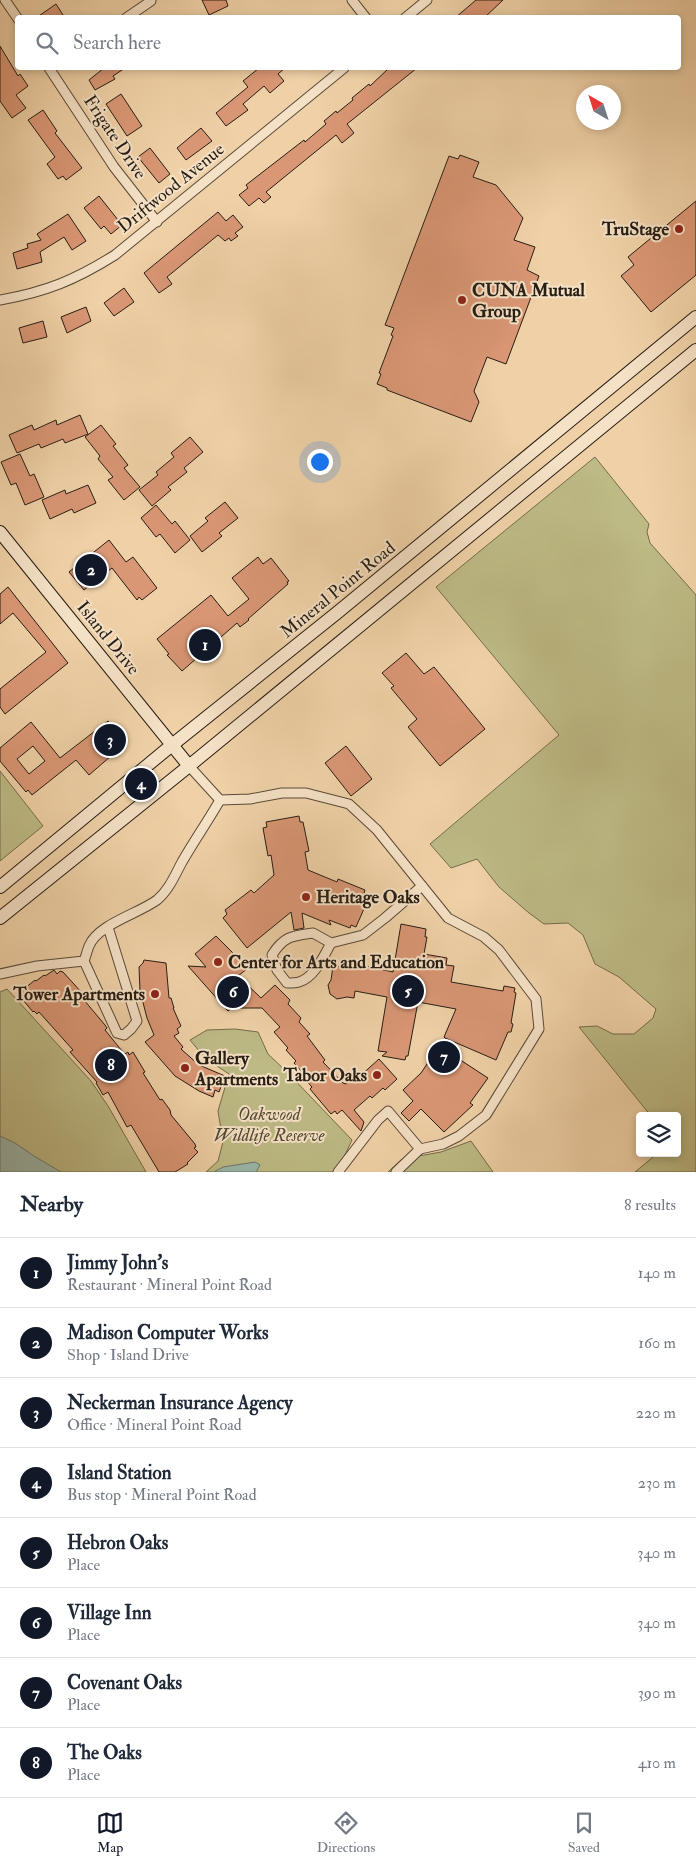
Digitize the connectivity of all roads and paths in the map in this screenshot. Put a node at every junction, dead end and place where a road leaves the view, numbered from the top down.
1 (5, 0) edge
2 (352, 0) edge
3 (427, 0) edge
4 (151, 1) edge
5 (15, 15) edge
6 (130, 15) edge
7 (364, 15) edge
8 (409, 15) edge
9 (50, 70) edge
10 (342, 70) edge
11 (157, 222) junction
12 (0, 300) edge
13 (696, 317) edge
14 (696, 350) edge
15 (0, 532) edge
16 (172, 745) junction
17 (189, 766) junction
18 (220, 800) junction
19 (422, 886) junction
20 (0, 887) edge
21 (0, 918) edge
22 (108, 927) junction
23 (331, 943) junction
24 (84, 961) junction
25 (0, 974) edge
26 (420, 1149) junction
27 (338, 1172) edge
28 (396, 1172) edge

1 - 5 street
2 - 7 street
3 - 8 street
4 - 6 street
9 - 11 street, Frigate Drive
10 - 11 street, Driftwood Avenue
11 - 12 street, Driftwood Avenue
13 - 16 main road, Mineral Point Road
14 - 17 main road
15 - 16 main road, Island Drive
16 - 17 main road, Island Drive
16 - 20 main road, Mineral Point Road
17 - 18 street
17 - 21 main road
18 - 19 street
18 - 22 street
19 - 23 street
19 - 26 street
22 - 24 street
22 - 24 street
23 - 23 street
24 - 25 street
26 - 27 street
26 - 28 street

